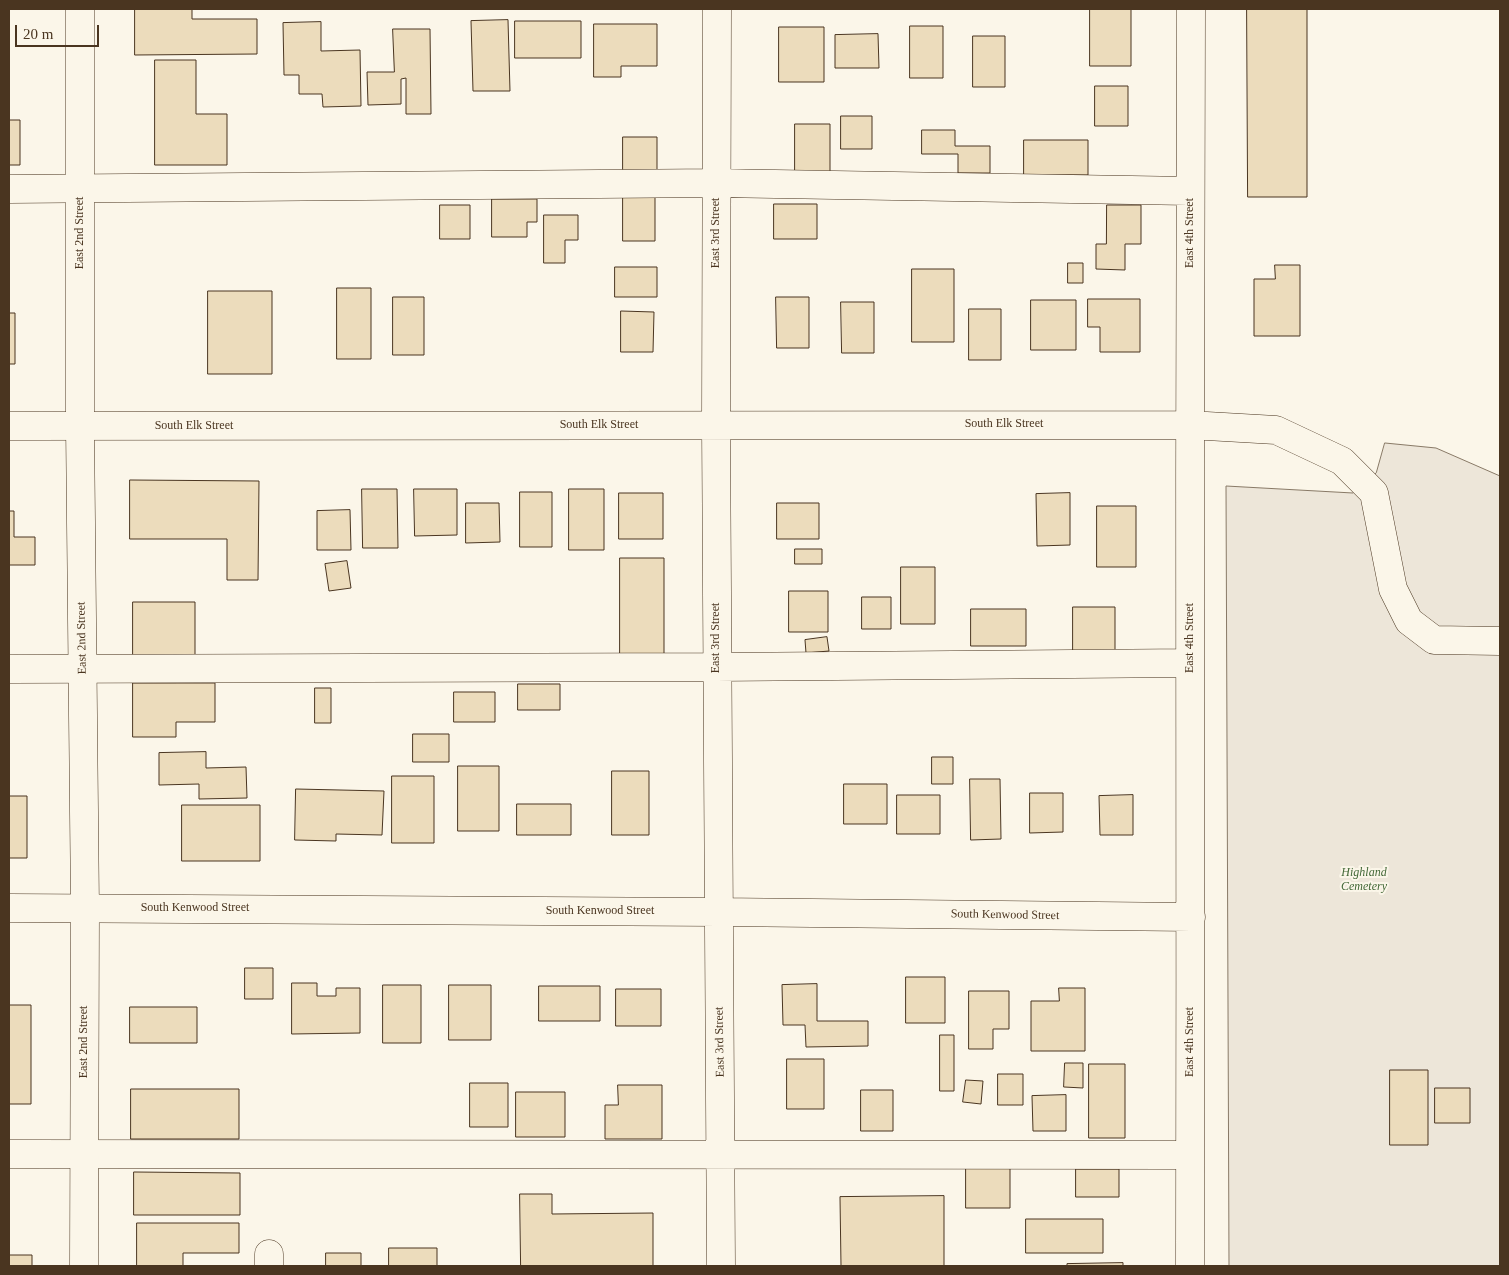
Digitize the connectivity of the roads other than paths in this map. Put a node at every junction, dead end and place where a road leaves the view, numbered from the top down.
1 (80, 9) edge
2 (717, 9) edge
3 (1191, 9) edge
4 (716, 183) junction
5 (9, 189) edge
6 (80, 189) junction
7 (1190, 191) junction
8 (716, 424) junction
9 (1189, 425) junction
10 (9, 426) edge
11 (80, 426) junction
12 (1500, 641) edge
13 (1190, 663) junction
14 (716, 667) junction
15 (9, 669) edge
16 (82, 669) junction
17 (85, 907) junction
18 (9, 908) edge
19 (718, 912) junction
20 (1191, 917) junction
21 (9, 1154) edge
22 (84, 1154) junction
23 (721, 1155) junction
24 (1190, 1155) junction
25 (84, 1266) edge
26 (721, 1266) edge
27 (1190, 1266) edge

1 - 6 street, East 2nd Street
2 - 4 street, East 3rd Street
3 - 7 street, East 4th Street
4 - 6 street
4 - 7 street
4 - 8 street, East 3rd Street
5 - 6 street
6 - 11 street, East 2nd Street
7 - 9 street, East 4th Street
8 - 9 street, South Elk Street
8 - 11 street, South Elk Street
8 - 14 street, East 3rd Street
9 - 12 street, South Elk Street
9 - 13 street, East 4th Street
10 - 11 street, South Elk Street
11 - 16 street, East 2nd Street
13 - 14 street
13 - 20 street, East 4th Street
14 - 16 street
14 - 19 street, East 3rd Street
15 - 16 street
16 - 17 street, East 2nd Street
17 - 18 street, South Kenwood Street
17 - 19 street, South Kenwood Street
17 - 22 street, East 2nd Street
19 - 20 street, South Kenwood Street
19 - 23 street, East 3rd Street
20 - 24 street, East 4th Street
21 - 22 street
22 - 23 street
22 - 25 street, East 2nd Street
23 - 24 street
23 - 26 street, East 3rd Street
24 - 27 street, East 4th Street

